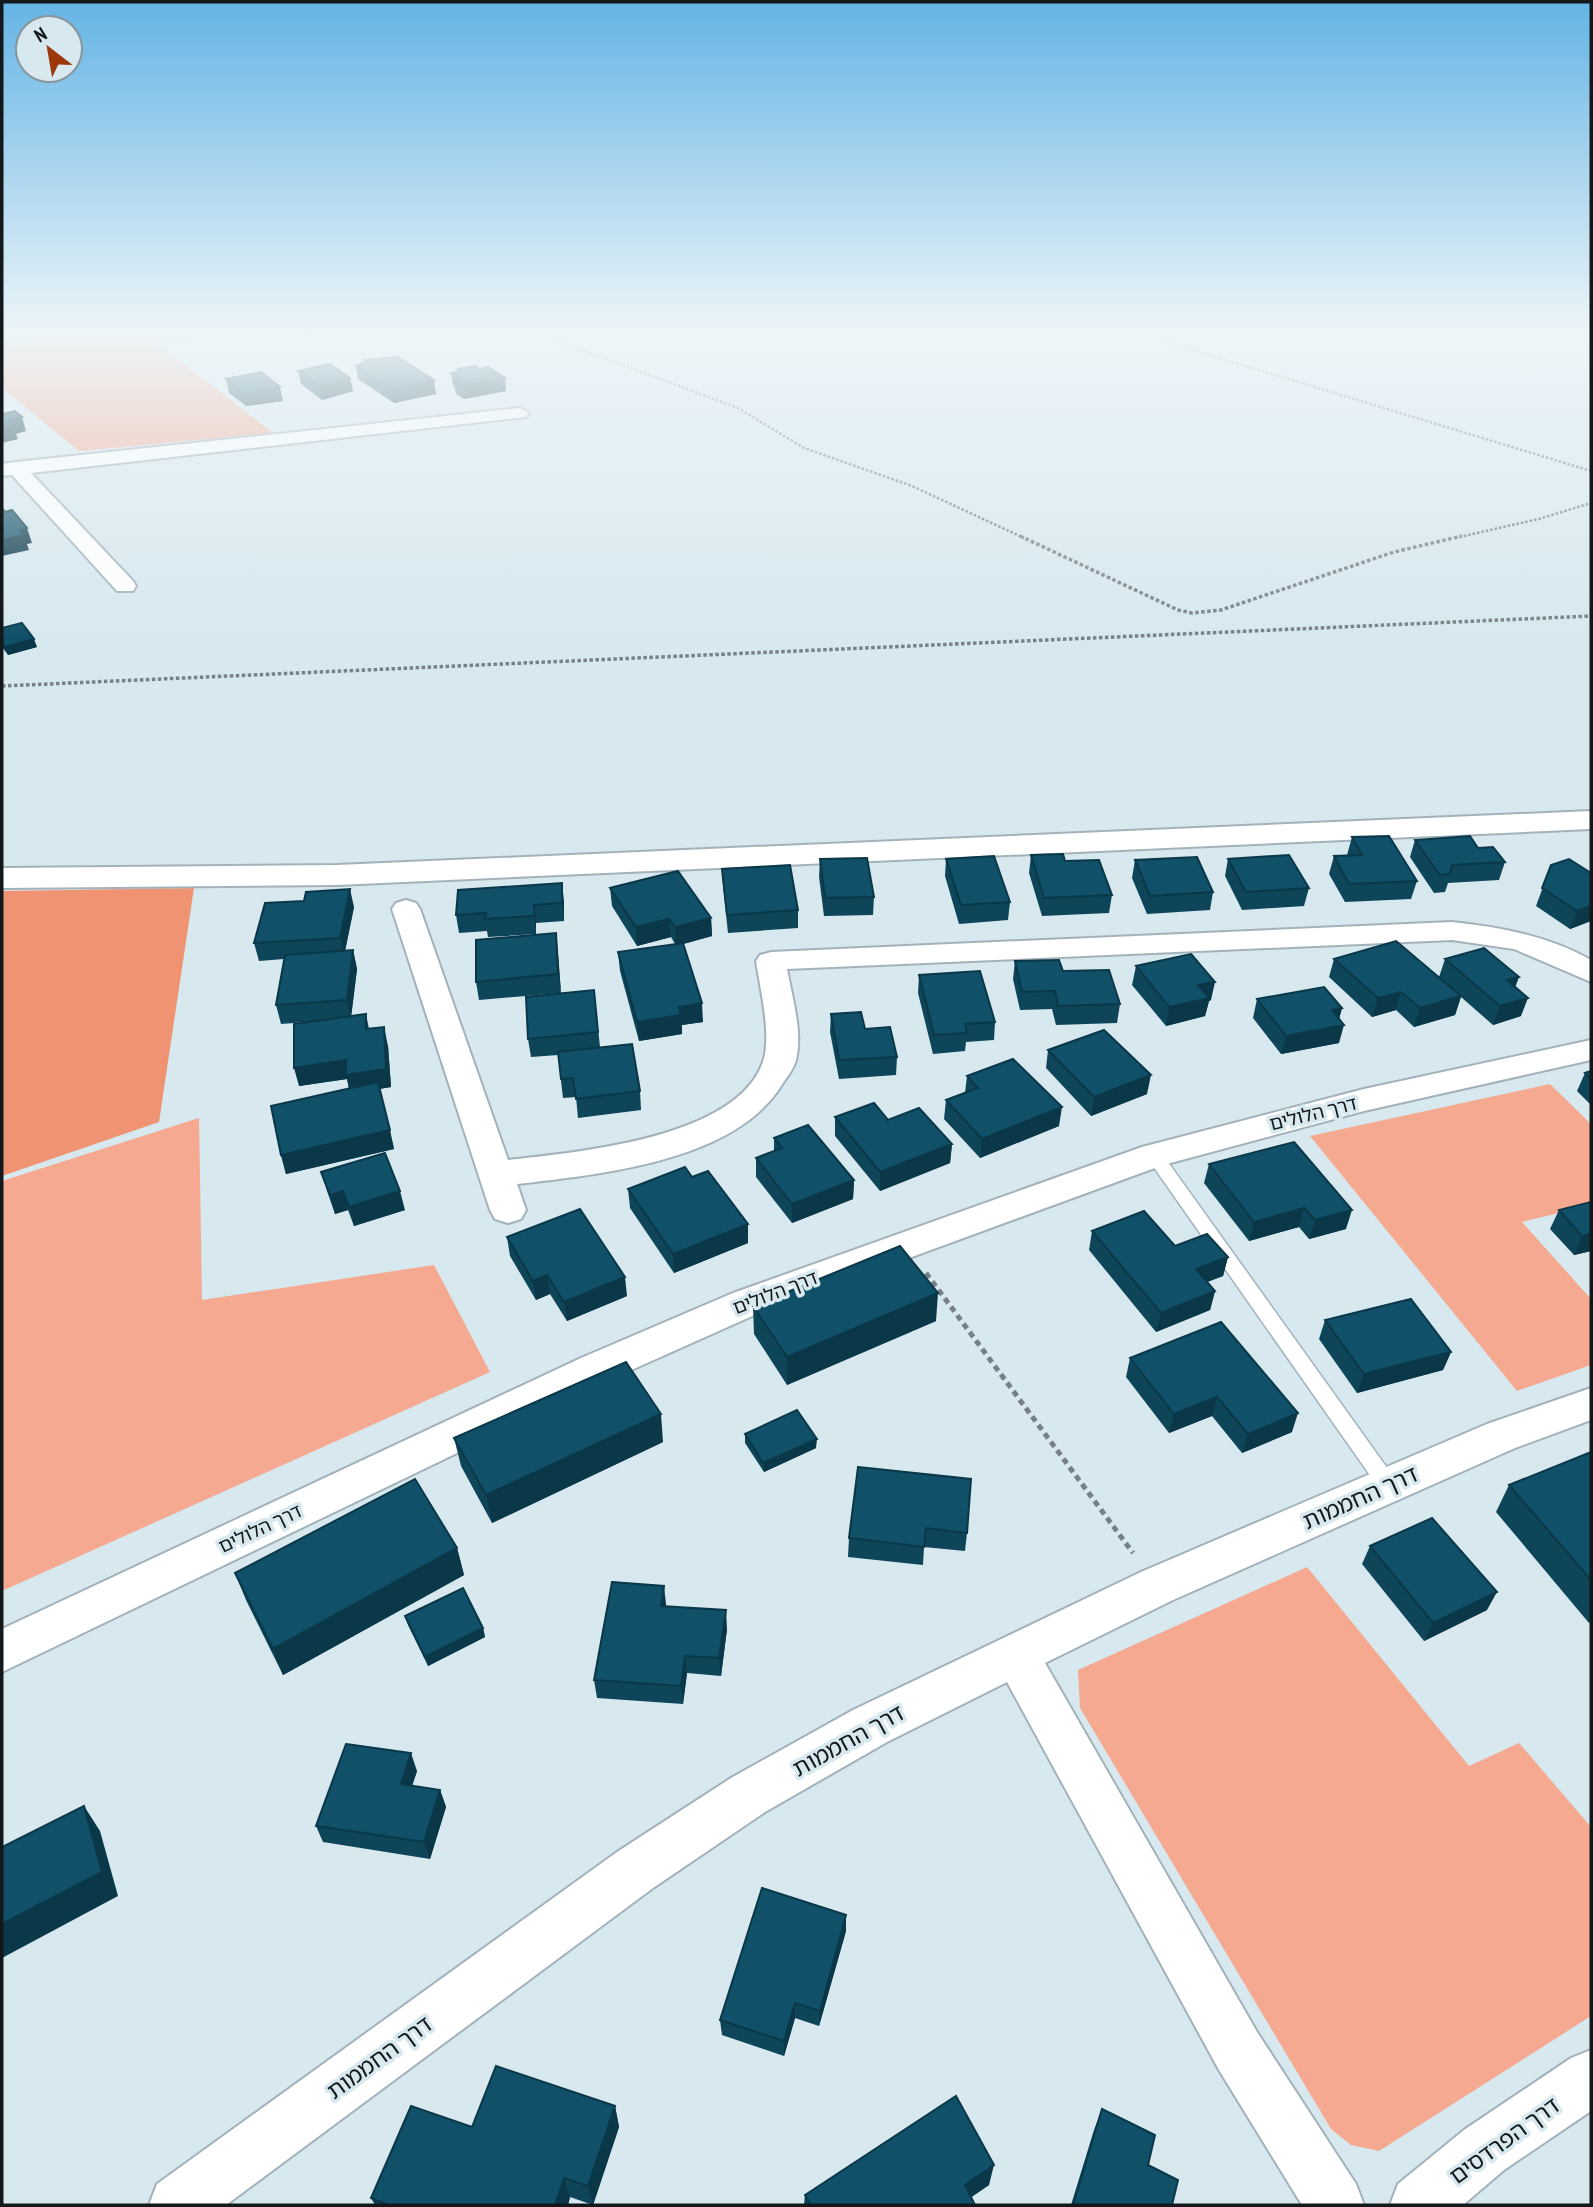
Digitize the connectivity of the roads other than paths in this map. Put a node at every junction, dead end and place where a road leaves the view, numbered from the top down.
1 (347, 432) edge
2 (9, 469) edge
3 (125, 586) dead end
4 (1591, 820) edge
5 (2, 878) edge
6 (406, 909) dead end
7 (1591, 973) edge
8 (1591, 1050) edge
9 (1154, 1155) junction
10 (496, 1174) junction
11 (508, 1210) dead end
12 (1591, 1404) edge
13 (1388, 1485) junction
14 (2, 1651) edge
15 (1015, 1653) junction
16 (1591, 2078) edge
17 (178, 2205) edge
18 (1335, 2205) edge
19 (1419, 2205) edge

1 - 2 street
2 - 3 street
4 - 5 main road
6 - 10 street
7 - 10 street
8 - 9 street, דרך הלולים
9 - 13 lane
9 - 14 street, דרך הלולים
10 - 11 street
12 - 13 street, דרך החממות
13 - 15 street, דרך החממות
15 - 17 street, דרך החממות
15 - 18 street
16 - 19 street, דרך הפרדסים

